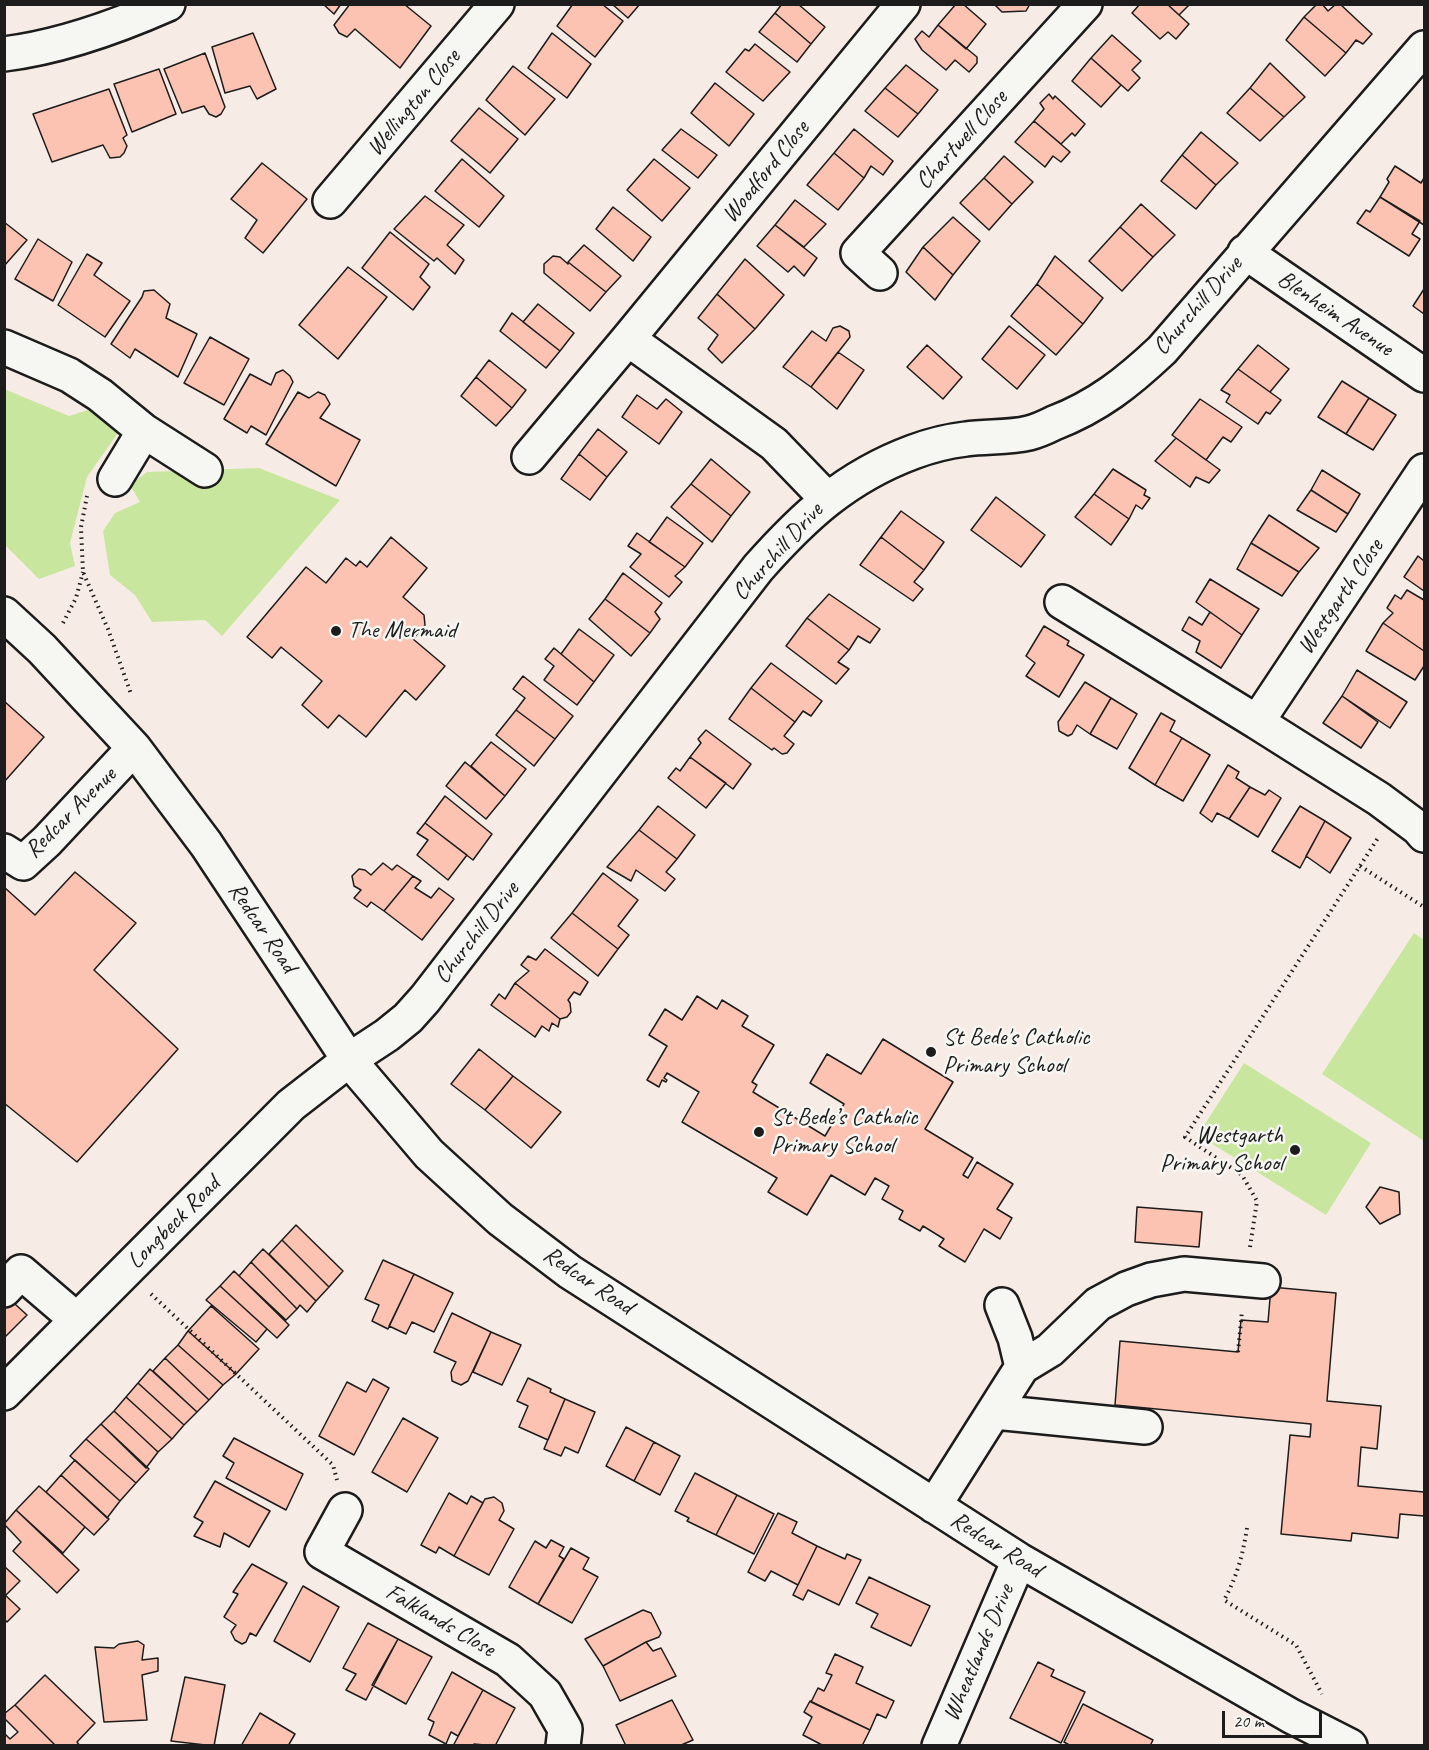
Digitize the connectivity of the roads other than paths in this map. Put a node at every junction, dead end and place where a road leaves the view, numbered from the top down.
1 (168, 4) edge
2 (497, 4) edge
3 (903, 4) edge
4 (1084, 4) edge
5 (126, 13) edge
6 (1425, 48) edge
7 (4, 54) edge
8 (330, 201) dead end
9 (1245, 252) junction
10 (880, 273) dead end
11 (628, 339) junction
12 (4, 347) edge
13 (1425, 375) edge
14 (144, 431) junction
15 (529, 457) dead end
16 (205, 470) dead end
17 (1425, 471) edge
18 (115, 479) road end
19 (827, 499) junction
20 (1062, 602) dead end
21 (4, 614) edge
22 (1257, 723) junction
23 (134, 748) junction
24 (1425, 835) edge
25 (4, 851) edge
26 (349, 1060) junction
27 (1254, 1280) road end
28 (4, 1290) edge
29 (1002, 1305) dead end
30 (77, 1320) junction
31 (1022, 1366) junction
32 (4, 1393) edge
33 (995, 1412) junction
34 (1145, 1427) dead end
35 (934, 1506) junction
36 (345, 1510) road end
37 (1019, 1560) junction
38 (563, 1746) edge
39 (939, 1746) edge
40 (1350, 1746) edge

1 - 5 street
2 - 8 street, Wellington Close
3 - 11 street, Woodford Close
4 - 10 street, Chartwell Close
5 - 7 street
6 - 9 street, Churchill Drive
9 - 13 street, Blenheim Avenue
9 - 19 street, Churchill Drive
11 - 15 street, Woodford Close
11 - 19 street
12 - 14 street
14 - 16 street
14 - 18 street
17 - 22 street, Westgarth Close
19 - 26 street, Churchill Drive
20 - 22 street
21 - 23 street, Redcar Road
22 - 24 street
23 - 25 street, Redcar Avenue
23 - 26 street, Redcar Road
26 - 30 street, Longbeck Road
26 - 35 street, Redcar Road
27 - 31 street
28 - 30 street
29 - 31 street
30 - 32 street, Longbeck Road
31 - 33 street
33 - 34 street
33 - 35 street
35 - 37 street, Redcar Road
36 - 38 street, Falklands Close
37 - 39 street, Wheatlands Drive
37 - 40 street, Redcar Road

